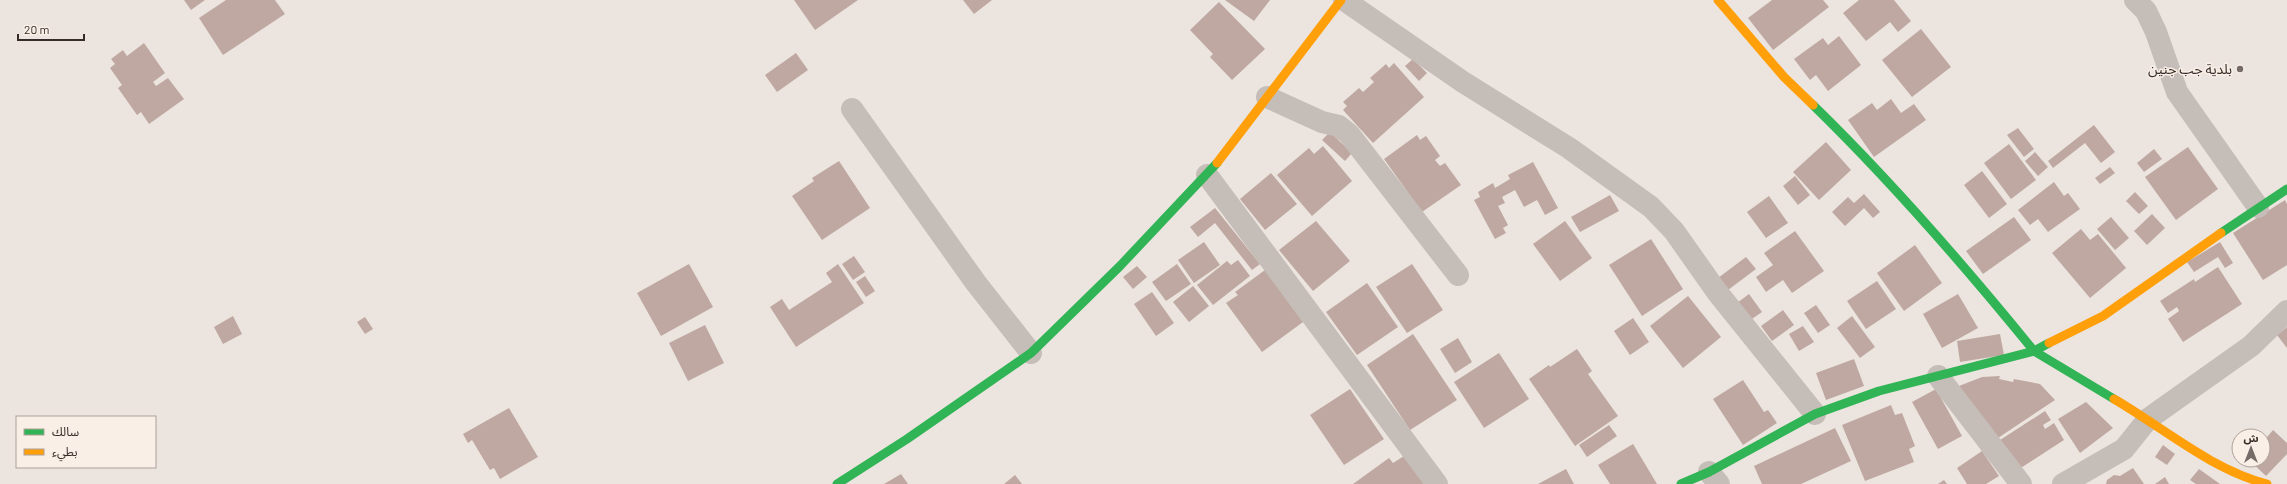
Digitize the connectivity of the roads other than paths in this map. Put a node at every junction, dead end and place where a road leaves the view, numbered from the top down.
1 (1341, 0) edge
2 (1344, 0) edge
3 (1718, 0) edge
4 (2135, 0) edge
5 (1267, 97) junction
6 (852, 108) dead end
7 (1207, 175) junction
8 (2287, 189) edge
9 (2258, 207) junction
10 (1458, 275) dead end
11 (2287, 312) edge
12 (2034, 351) junction
13 (1031, 353) junction
14 (1938, 376) junction
15 (1815, 414) junction
16 (2148, 419) junction
17 (1714, 478) edge
18 (837, 484) edge
19 (1437, 484) edge
20 (1681, 484) edge
21 (2021, 484) edge
22 (2063, 484) edge
23 (2267, 484) edge

1 - 5 street
2 - 15 street
3 - 12 street
4 - 9 street
5 - 7 street
5 - 10 street
6 - 13 street
7 - 13 street
7 - 19 street
8 - 9 street
9 - 12 street
11 - 16 street
12 - 14 street
12 - 16 street
13 - 18 street
14 - 15 street
14 - 21 street
15 - 17 street
16 - 22 street
16 - 23 street
17 - 20 street

